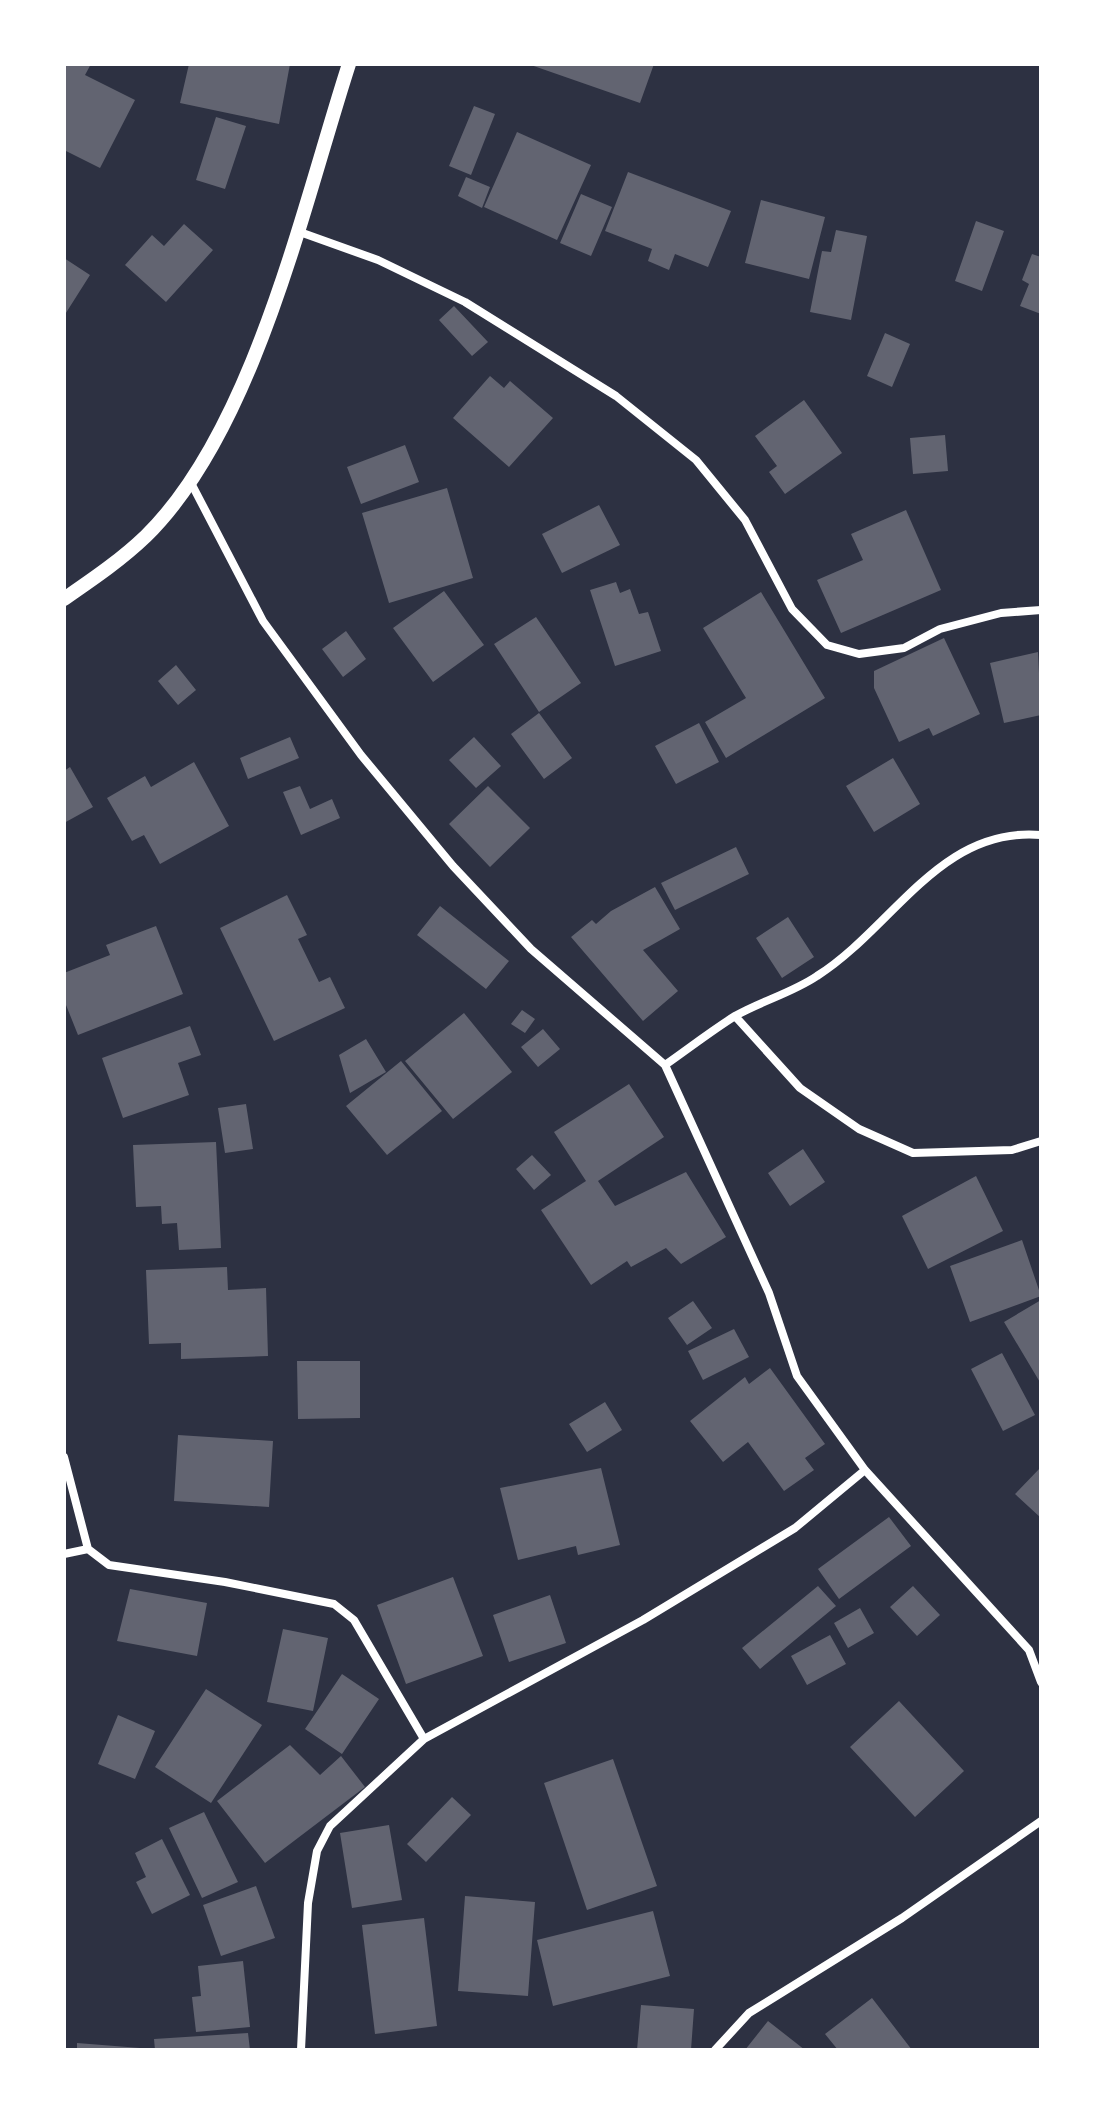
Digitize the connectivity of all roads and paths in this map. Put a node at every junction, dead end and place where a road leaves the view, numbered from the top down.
1 (349, 64) edge
2 (296, 231) junction
3 (190, 481) junction
4 (64, 599) edge
5 (1041, 610) edge
6 (1041, 835) edge
7 (735, 1016) junction
8 (665, 1065) junction
9 (1041, 1141) edge
10 (64, 1457) edge
11 (865, 1470) junction
12 (88, 1549) junction
13 (64, 1554) edge
14 (1041, 1682) edge
15 (424, 1739) junction
16 (1041, 1821) edge
17 (301, 2050) edge
18 (715, 2050) edge

1 - 2 street
2 - 3 street
2 - 5 street
3 - 4 street
3 - 8 street
6 - 7 street
7 - 8 street
7 - 9 street
8 - 11 street
10 - 12 street
11 - 14 street
11 - 15 street
12 - 13 street
12 - 15 street
15 - 17 street
16 - 18 street

